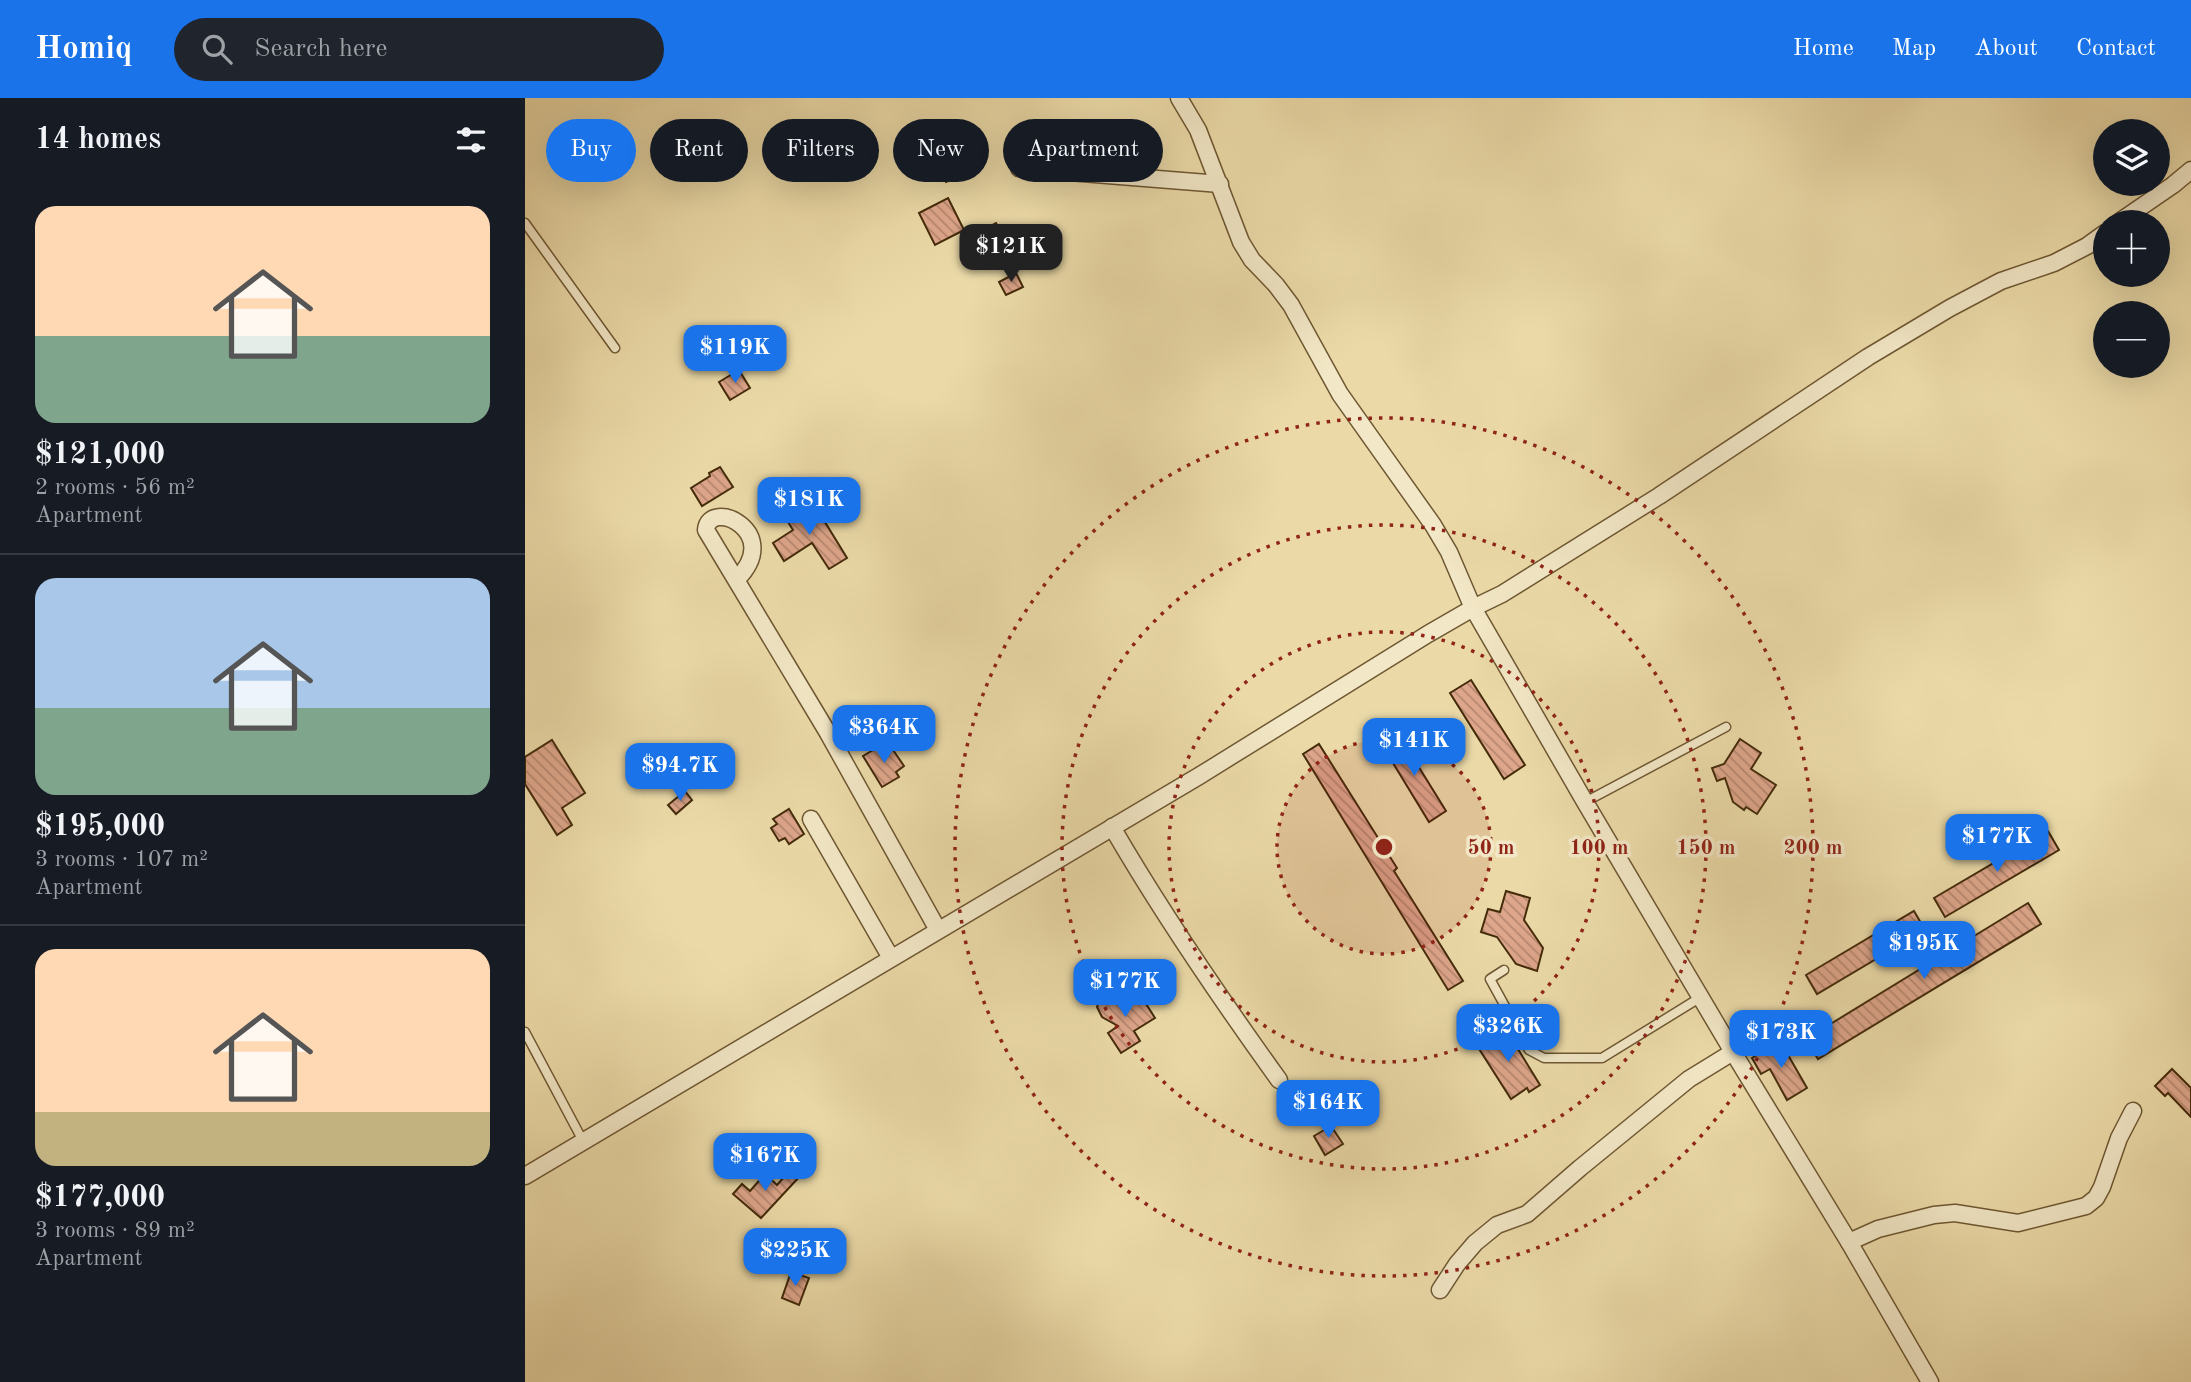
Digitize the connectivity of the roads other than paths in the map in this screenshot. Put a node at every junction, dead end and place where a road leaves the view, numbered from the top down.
1 (1179, 98) edge
2 (2191, 155) edge
3 (2191, 170) edge
4 (1163, 179) edge
5 (1220, 184) junction
6 (2173, 185) junction
7 (2137, 210) edge
8 (525, 223) edge
9 (2093, 242) edge
10 (615, 348) dead end
11 (737, 579) dead end
12 (1473, 608) junction
13 (1726, 727) dead end
14 (1585, 802) junction
15 (811, 819) dead end
16 (1112, 827) junction
17 (938, 930) junction
18 (891, 958) junction
19 (1504, 970) dead end
20 (1700, 997) junction
21 (525, 1032) edge
22 (1733, 1052) junction
23 (1279, 1080) dead end
24 (2133, 1111) dead end
25 (583, 1141) junction
26 (525, 1176) edge
27 (1849, 1242) junction
28 (1440, 1290) dead end
29 (1930, 1382) edge

1 - 5 street
2 - 6 street
3 - 6 street
4 - 5 street
5 - 12 street
6 - 7 street
8 - 10 lane
9 - 12 street
11 - 17 street
12 - 14 street
12 - 16 street
13 - 14 lane
14 - 20 street
15 - 18 street
16 - 17 street
16 - 23 street
17 - 18 street
18 - 25 street
19 - 20 lane
20 - 22 street
21 - 25 lane
22 - 27 street
22 - 28 street
24 - 27 street
25 - 26 street
27 - 29 street

